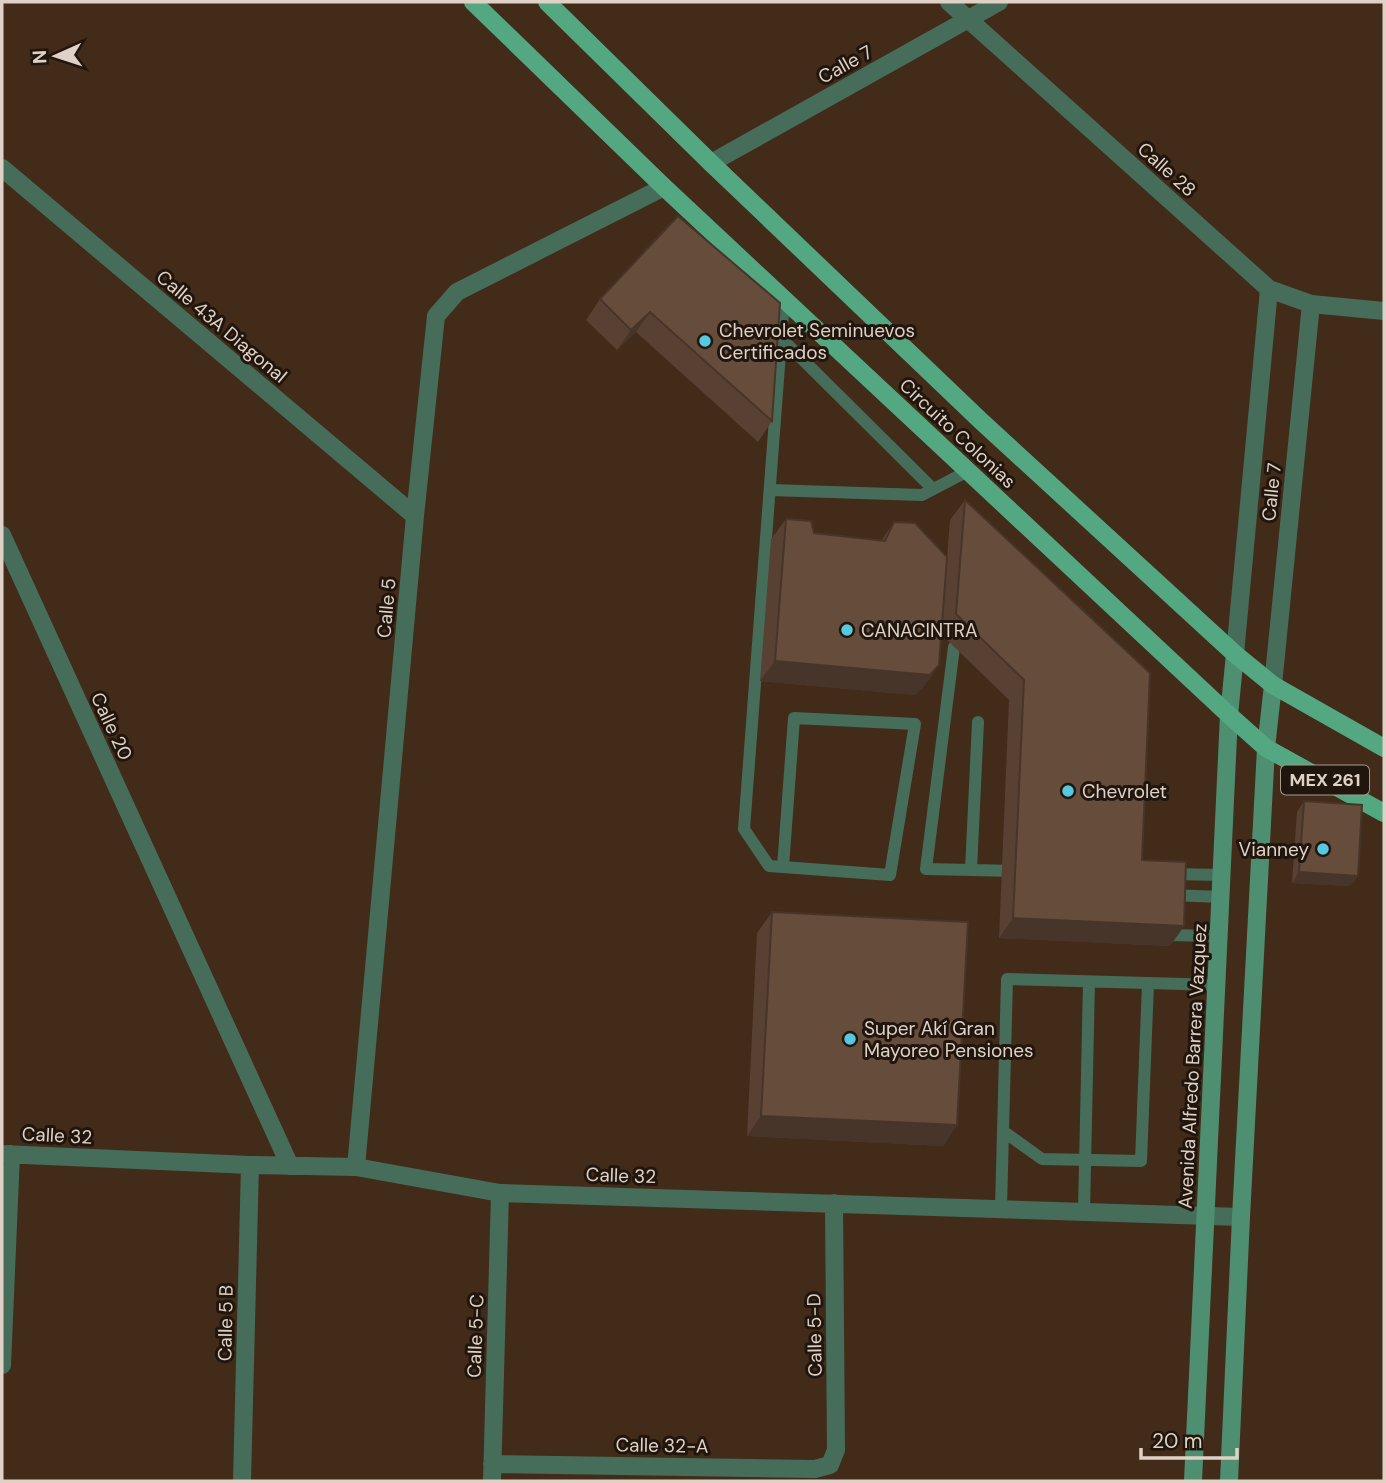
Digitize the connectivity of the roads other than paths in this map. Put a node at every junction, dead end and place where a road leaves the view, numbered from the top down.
1 (473, 2) edge
2 (547, 2) edge
3 (949, 2) edge
4 (999, 2) edge
5 (969, 19) junction
6 (711, 163) junction
7 (2, 167) edge
8 (664, 187) junction
9 (1269, 289) junction
10 (784, 300) junction
11 (1311, 303) junction
12 (1384, 311) edge
13 (782, 339) junction
14 (968, 471) junction
15 (933, 489) junction
16 (770, 490) junction
17 (415, 516) junction
18 (2, 535) edge
19 (954, 647) dead end
20 (1235, 653) junction
21 (1273, 685) junction
22 (1229, 715) junction
23 (978, 722) dead end
24 (1266, 748) junction
25 (1384, 748) edge
26 (1384, 813) edge
27 (783, 867) junction
28 (971, 870) junction
29 (1025, 871) edge
30 (1160, 874) edge
31 (1222, 875) junction
32 (1221, 897) junction
33 (1219, 936) junction
34 (1089, 982) junction
35 (1148, 984) junction
36 (1217, 985) junction
37 (1003, 1131) junction
38 (6, 1154) edge
39 (1086, 1159) junction
40 (250, 1165) junction
41 (290, 1166) junction
42 (356, 1167) junction
43 (500, 1192) junction
44 (834, 1203) junction
45 (1001, 1208) junction
46 (1084, 1211) junction
47 (1207, 1214) junction
48 (1241, 1217) junction
49 (2, 1365) edge
50 (831, 1465) joint
51 (492, 1473) edge
52 (242, 1481) edge
53 (1193, 1481) edge
54 (1229, 1481) edge

1 - 8 main road, Circuito Colonias / MEX 261
2 - 6 main road, Circuito Colonias / MEX 261
3 - 5 street, Calle 28
4 - 5 street, Calle 7
5 - 6 street, Calle 7
5 - 9 street, Calle 28
6 - 20 main road, Circuito Colonias / MEX 261
7 - 17 street, Calle 43A Diagonal
8 - 10 main road, Circuito Colonias / MEX 261
8 - 17 street, Calle 5
9 - 11 street, Calle 28
9 - 20 street, Calle 7
10 - 13 lane
10 - 14 main road, Circuito Colonias / MEX 261
11 - 12 street, Calle 28
11 - 21 street, Calle 7
13 - 15 lane
13 - 16 lane
14 - 15 lane
14 - 22 main road, Circuito Colonias / MEX 261
15 - 16 lane
16 - 27 lane
17 - 42 street, Calle 5
18 - 41 street, Calle 20
19 - 28 lane
20 - 21 main road, Circuito Colonias / MEX 261
20 - 22 street, Avenida Alfredo Barrera Vazquez
21 - 24 street
21 - 25 main road, MEX 261
22 - 24 main road, Circuito Colonias / MEX 261
22 - 31 street, Avenida Alfredo Barrera Vazquez
23 - 28 lane
24 - 26 main road, MEX 261
24 - 48 street
27 - 27 lane
28 - 29 lane
30 - 31 lane
31 - 32 street, Avenida Alfredo Barrera Vazquez
32 - 33 street, Avenida Alfredo Barrera Vazquez
32 - 33 lane
33 - 36 street, Avenida Alfredo Barrera Vazquez
34 - 35 lane
34 - 37 lane
34 - 39 lane
35 - 36 lane
35 - 39 lane
36 - 47 street, Avenida Alfredo Barrera Vazquez
37 - 39 lane
37 - 45 lane
38 - 40 street, Calle 32
38 - 49 street
39 - 46 lane
40 - 41 street, Calle 32
40 - 52 street, Calle 5 B
41 - 42 street, Calle 32
42 - 43 street, Calle 32
43 - 44 street, Calle 32
43 - 51 street, Calle 5-C
44 - 45 street, Calle 32
44 - 50 street, Calle 5-D
45 - 46 street, Calle 32
46 - 47 street, Calle 32
47 - 48 street, Calle 32
47 - 53 street, Avenida Alfredo Barrera Vazquez
48 - 54 street
50 - 51 street, Calle 32-A

